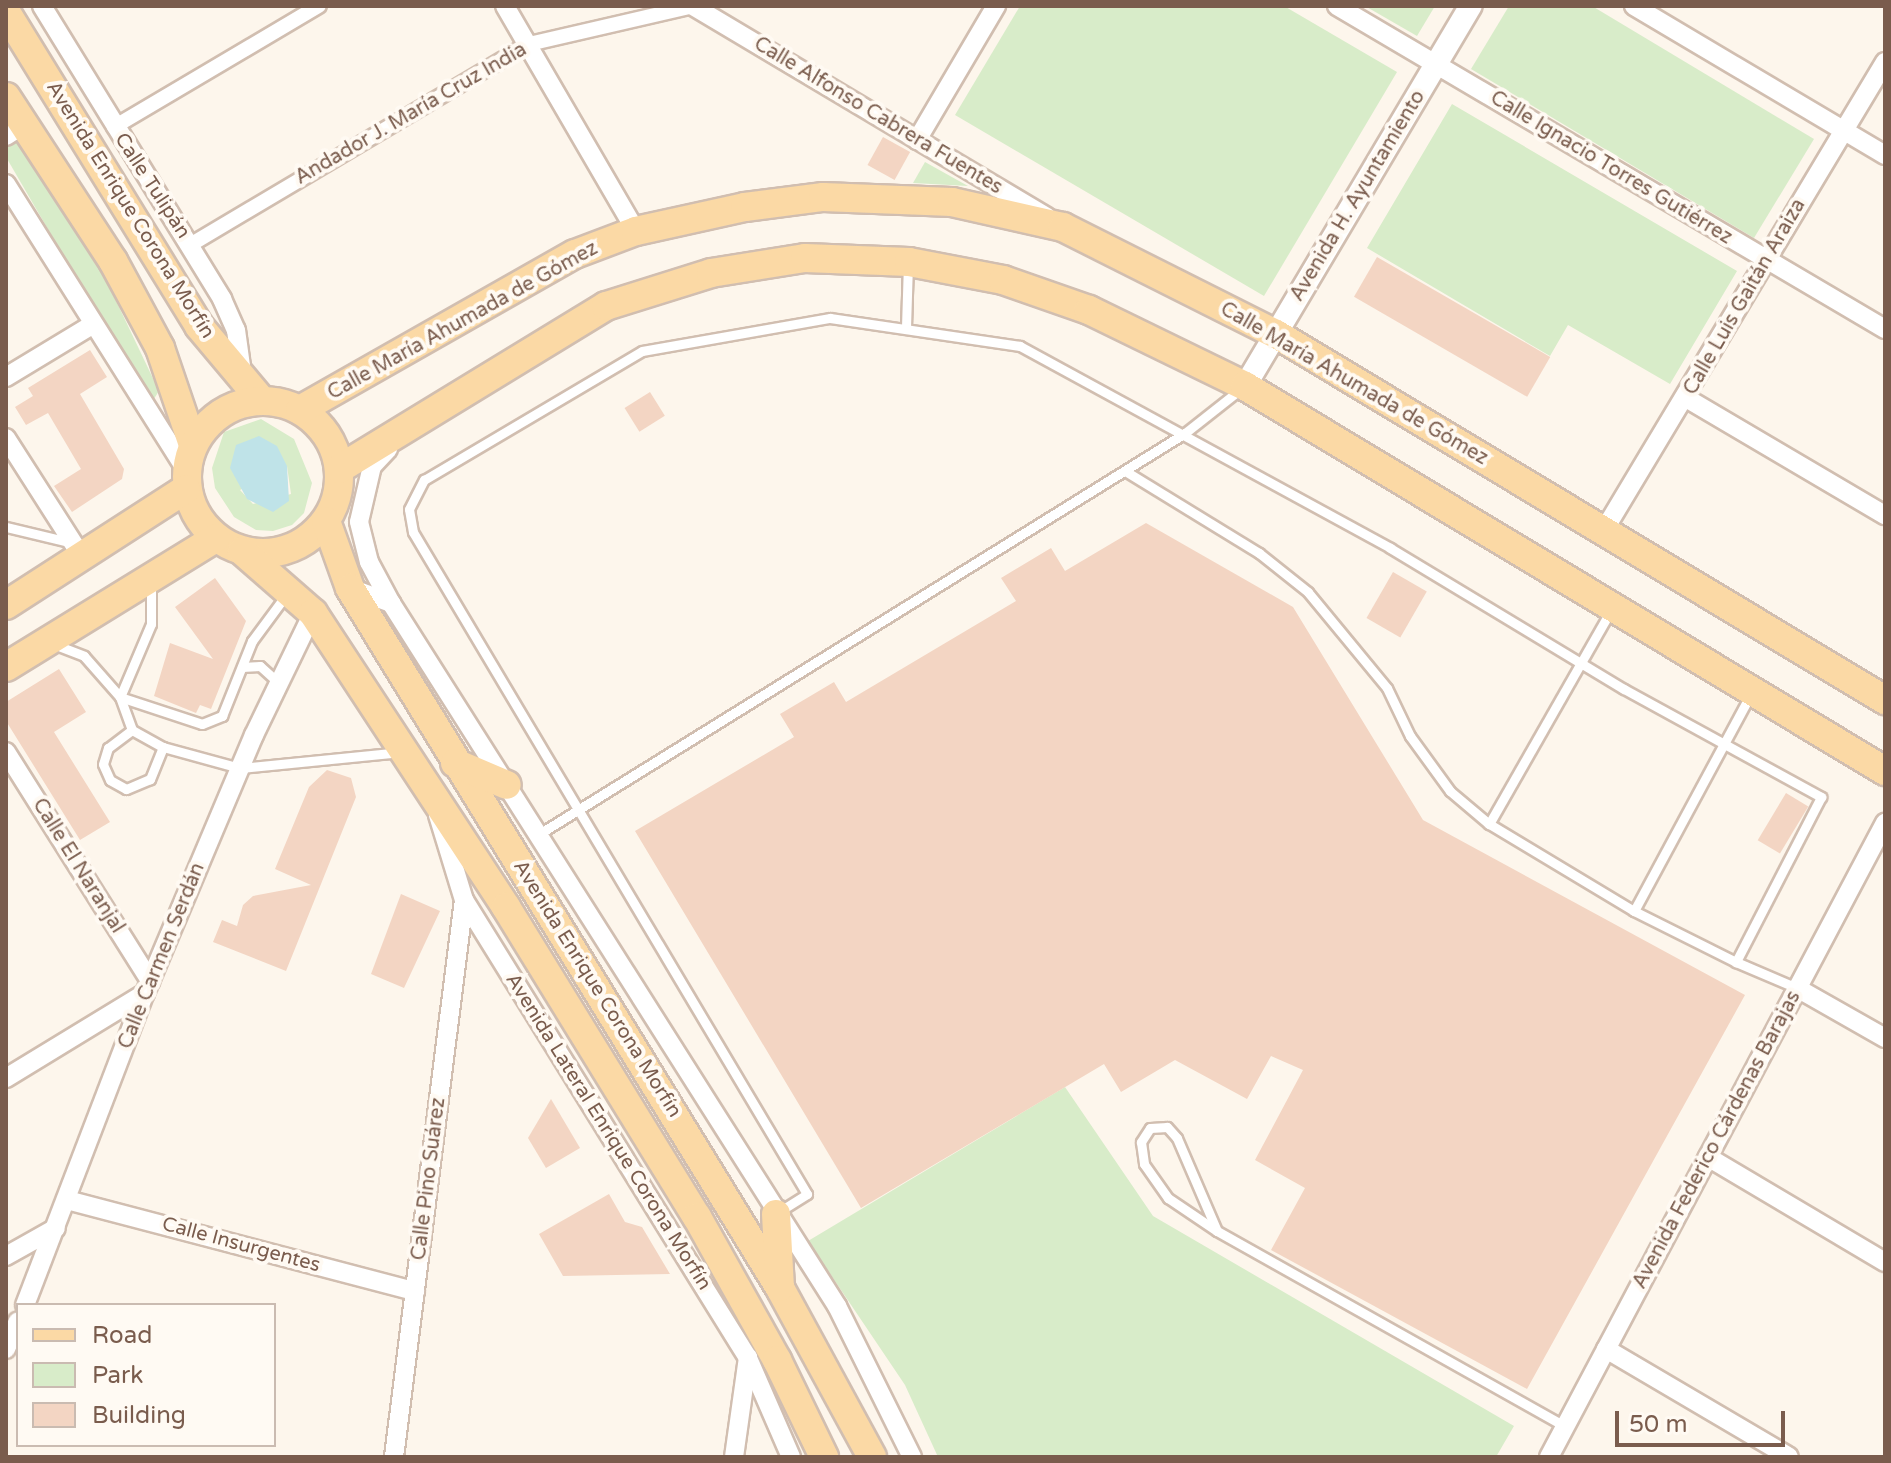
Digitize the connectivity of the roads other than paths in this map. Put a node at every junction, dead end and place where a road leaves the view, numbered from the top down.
1 (42, 6) edge
2 (319, 6) edge
3 (505, 6) edge
4 (693, 6) edge
5 (996, 6) edge
6 (1337, 6) edge
7 (1471, 6) edge
8 (1634, 6) edge
9 (6, 12) edge
10 (529, 44) junction
11 (1885, 62) edge
12 (1436, 64) junction
13 (6, 97) edge
14 (114, 127) junction
15 (15, 131) edge
16 (1843, 131) junction
17 (917, 140) junction
18 (1885, 155) edge
19 (6, 184) edge
20 (1063, 227) junction
21 (636, 231) junction
22 (190, 245) junction
23 (1767, 259) junction
24 (909, 262) junction
25 (92, 325) junction
26 (906, 327) junction
27 (1885, 329) edge
28 (1276, 334) junction
29 (242, 373) junction
30 (6, 377) edge
31 (1245, 386) junction
32 (1686, 398) junction
33 (262, 401) junction
34 (300, 410) junction
35 (429, 414) junction
36 (1185, 433) junction
37 (6, 438) edge
38 (188, 468) junction
39 (339, 469) junction
40 (1125, 471) junction
41 (1885, 515) edge
42 (326, 521) junction
43 (6, 527) edge
44 (1603, 532) junction
45 (216, 538) junction
46 (77, 550) junction
47 (242, 551) junction
48 (151, 577) junction
49 (350, 588) junction
50 (289, 590) junction
51 (391, 603) junction
52 (6, 605) edge
53 (1611, 609) junction
54 (313, 613) junction
55 (45, 643) junction
56 (1582, 664) junction
57 (6, 667) edge
58 (242, 667) junction
59 (279, 683) junction
60 (1752, 693) junction
61 (120, 697) junction
62 (1885, 700) edge
63 (132, 730) junction
64 (1723, 744) junction
65 (163, 747) junction
66 (400, 751) junction
67 (6, 752) edge
68 (455, 763) junction
69 (240, 768) junction
70 (1885, 771) edge
71 (507, 785) junction
72 (435, 804) junction
73 (580, 811) junction
74 (1885, 823) edge
75 (1489, 824) junction
76 (539, 834) junction
77 (464, 900) junction
78 (1634, 911) junction
79 (1736, 962) junction
80 (148, 987) junction
81 (1797, 988) junction
82 (1885, 1038) edge
83 (6, 1078) edge
84 (1708, 1157) junction
85 (67, 1200) junction
86 (776, 1214) junction
87 (56, 1228) junction
88 (1217, 1231) junction
89 (6, 1256) edge
90 (1885, 1262) edge
91 (780, 1288) junction
92 (415, 1291) junction
93 (26, 1303) edge
94 (754, 1318) junction
95 (16, 1326) edge
96 (6, 1349) edge
97 (1606, 1349) junction
98 (748, 1358) junction
99 (1565, 1426) junction
100 (394, 1457) edge
101 (734, 1457) edge
102 (791, 1457) edge
103 (824, 1457) edge
104 (872, 1457) edge
105 (912, 1457) edge
106 (1549, 1457) edge
107 (1789, 1457) edge

1 - 14 street, Calle Tulipán
2 - 14 street
3 - 10 street
4 - 10 street, Andador J. María Cruz India
4 - 17 street, Calle Alfonso Cabrera Fuentes
5 - 17 street
6 - 12 street, Calle Ignacio Torres Gutiérrez
7 - 12 street, Avenida H. Ayuntamiento
8 - 16 street
9 - 29 main road, Avenida Enrique Corona Morfín
10 - 21 street
10 - 22 street, Andador J. María Cruz India
11 - 16 street, Calle Luis Gaitán Araiza
12 - 23 street, Calle Ignacio Torres Gutiérrez
12 - 28 street, Avenida H. Ayuntamiento
13 - 15 main road, Avenida Enrique Corona Morfín
14 - 22 street, Calle Tulipán
15 - 38 main road, Avenida Enrique Corona Morfín
16 - 18 street
16 - 23 street, Calle Luis Gaitán Araiza
17 - 20 street, Calle Alfonso Cabrera Fuentes
19 - 25 street, Avenida Enrique Corona Morfín
20 - 21 main road, Calle María Ahumada de Gómez
20 - 28 main road, Calle María Ahumada de Gómez
21 - 34 main road, Calle María Ahumada de Gómez
22 - 29 street, Calle Tulipán
23 - 27 street, Calle Ignacio Torres Gutiérrez
23 - 32 street, Calle Luis Gaitán Araiza
24 - 26 lane
24 - 31 main road
24 - 35 main road
25 - 30 street
25 - 38 street, Avenida Enrique Corona Morfín
26 - 36 lane
26 - 73 lane
28 - 31 street, Avenida H. Ayuntamiento
28 - 44 main road, Calle María Ahumada de Gómez
29 - 33 main road, Avenida Enrique Corona Morfín
31 - 36 lane
31 - 53 main road
32 - 41 street
32 - 44 street, Calle Luis Gaitán Araiza
33 - 34 main road
33 - 38 main road
34 - 39 main road
35 - 39 main road
35 - 51 street
36 - 40 lane
36 - 56 lane
37 - 46 street
38 - 45 main road, Avenida Enrique Corona Morfín
38 - 46 main road
39 - 42 main road
40 - 73 lane
40 - 75 lane
42 - 47 main road, Avenida Enrique Corona Morfín
42 - 49 main road, Avenida Enrique Corona Morfín
43 - 46 lane
44 - 62 main road, Calle María Ahumada de Gómez
45 - 47 main road, Avenida Enrique Corona Morfín
45 - 48 main road
46 - 52 main road
47 - 50 main road, Avenida Enrique Corona Morfín
48 - 55 main road
48 - 61 lane
49 - 51 street
49 - 68 main road, Avenida Enrique Corona Morfín
50 - 54 main road, Avenida Enrique Corona Morfín
50 - 58 lane
51 - 71 street
53 - 56 lane
53 - 60 main road
54 - 59 street, Calle Carmen Serdán
54 - 66 main road, Avenida Enrique Corona Morfín
55 - 57 main road
55 - 61 lane
56 - 64 lane
56 - 75 lane
58 - 59 lane
58 - 61 lane
59 - 69 street, Calle Carmen Serdán
60 - 64 lane
60 - 70 main road
61 - 63 lane
63 - 65 lane
63 - 65 lane
64 - 78 lane
64 - 79 lane
65 - 69 lane
66 - 69 lane
66 - 72 main road, Avenida Enrique Corona Morfín
67 - 80 street, Calle El Naranjal
68 - 71 main road
68 - 91 main road, Avenida Enrique Corona Morfín
69 - 80 street, Calle Carmen Serdán
71 - 76 street
72 - 77 street, Avenida Lateral Enrique Corona Morfín
72 - 94 main road, Avenida Enrique Corona Morfín
73 - 76 lane
73 - 86 lane
74 - 81 street, Avenida Federico Cárdenas Barajas
75 - 78 lane
76 - 86 street
77 - 92 street, Calle Pino Suárez
77 - 98 street, Avenida Lateral Enrique Corona Morfín
78 - 79 lane
79 - 81 lane
80 - 83 street
80 - 85 street, Calle Carmen Serdán
81 - 82 street
81 - 84 street, Avenida Federico Cárdenas Barajas
84 - 90 street
84 - 97 street, Avenida Federico Cárdenas Barajas
85 - 87 street, Calle Carmen Serdán
85 - 92 street, Calle Insurgentes
86 - 91 main road
86 - 105 street
87 - 89 street
87 - 93 street, Calle Carmen Serdán
88 - 88 lane
88 - 99 lane
91 - 104 main road, Avenida Enrique Corona Morfín
92 - 100 street, Calle Pino Suárez
94 - 98 street
94 - 103 main road, Avenida Enrique Corona Morfín
95 - 96 street
97 - 99 street, Avenida Federico Cárdenas Barajas
97 - 107 street
98 - 101 street
98 - 102 street, Avenida Lateral Enrique Corona Morfín
99 - 106 street, Avenida Federico Cárdenas Barajas

